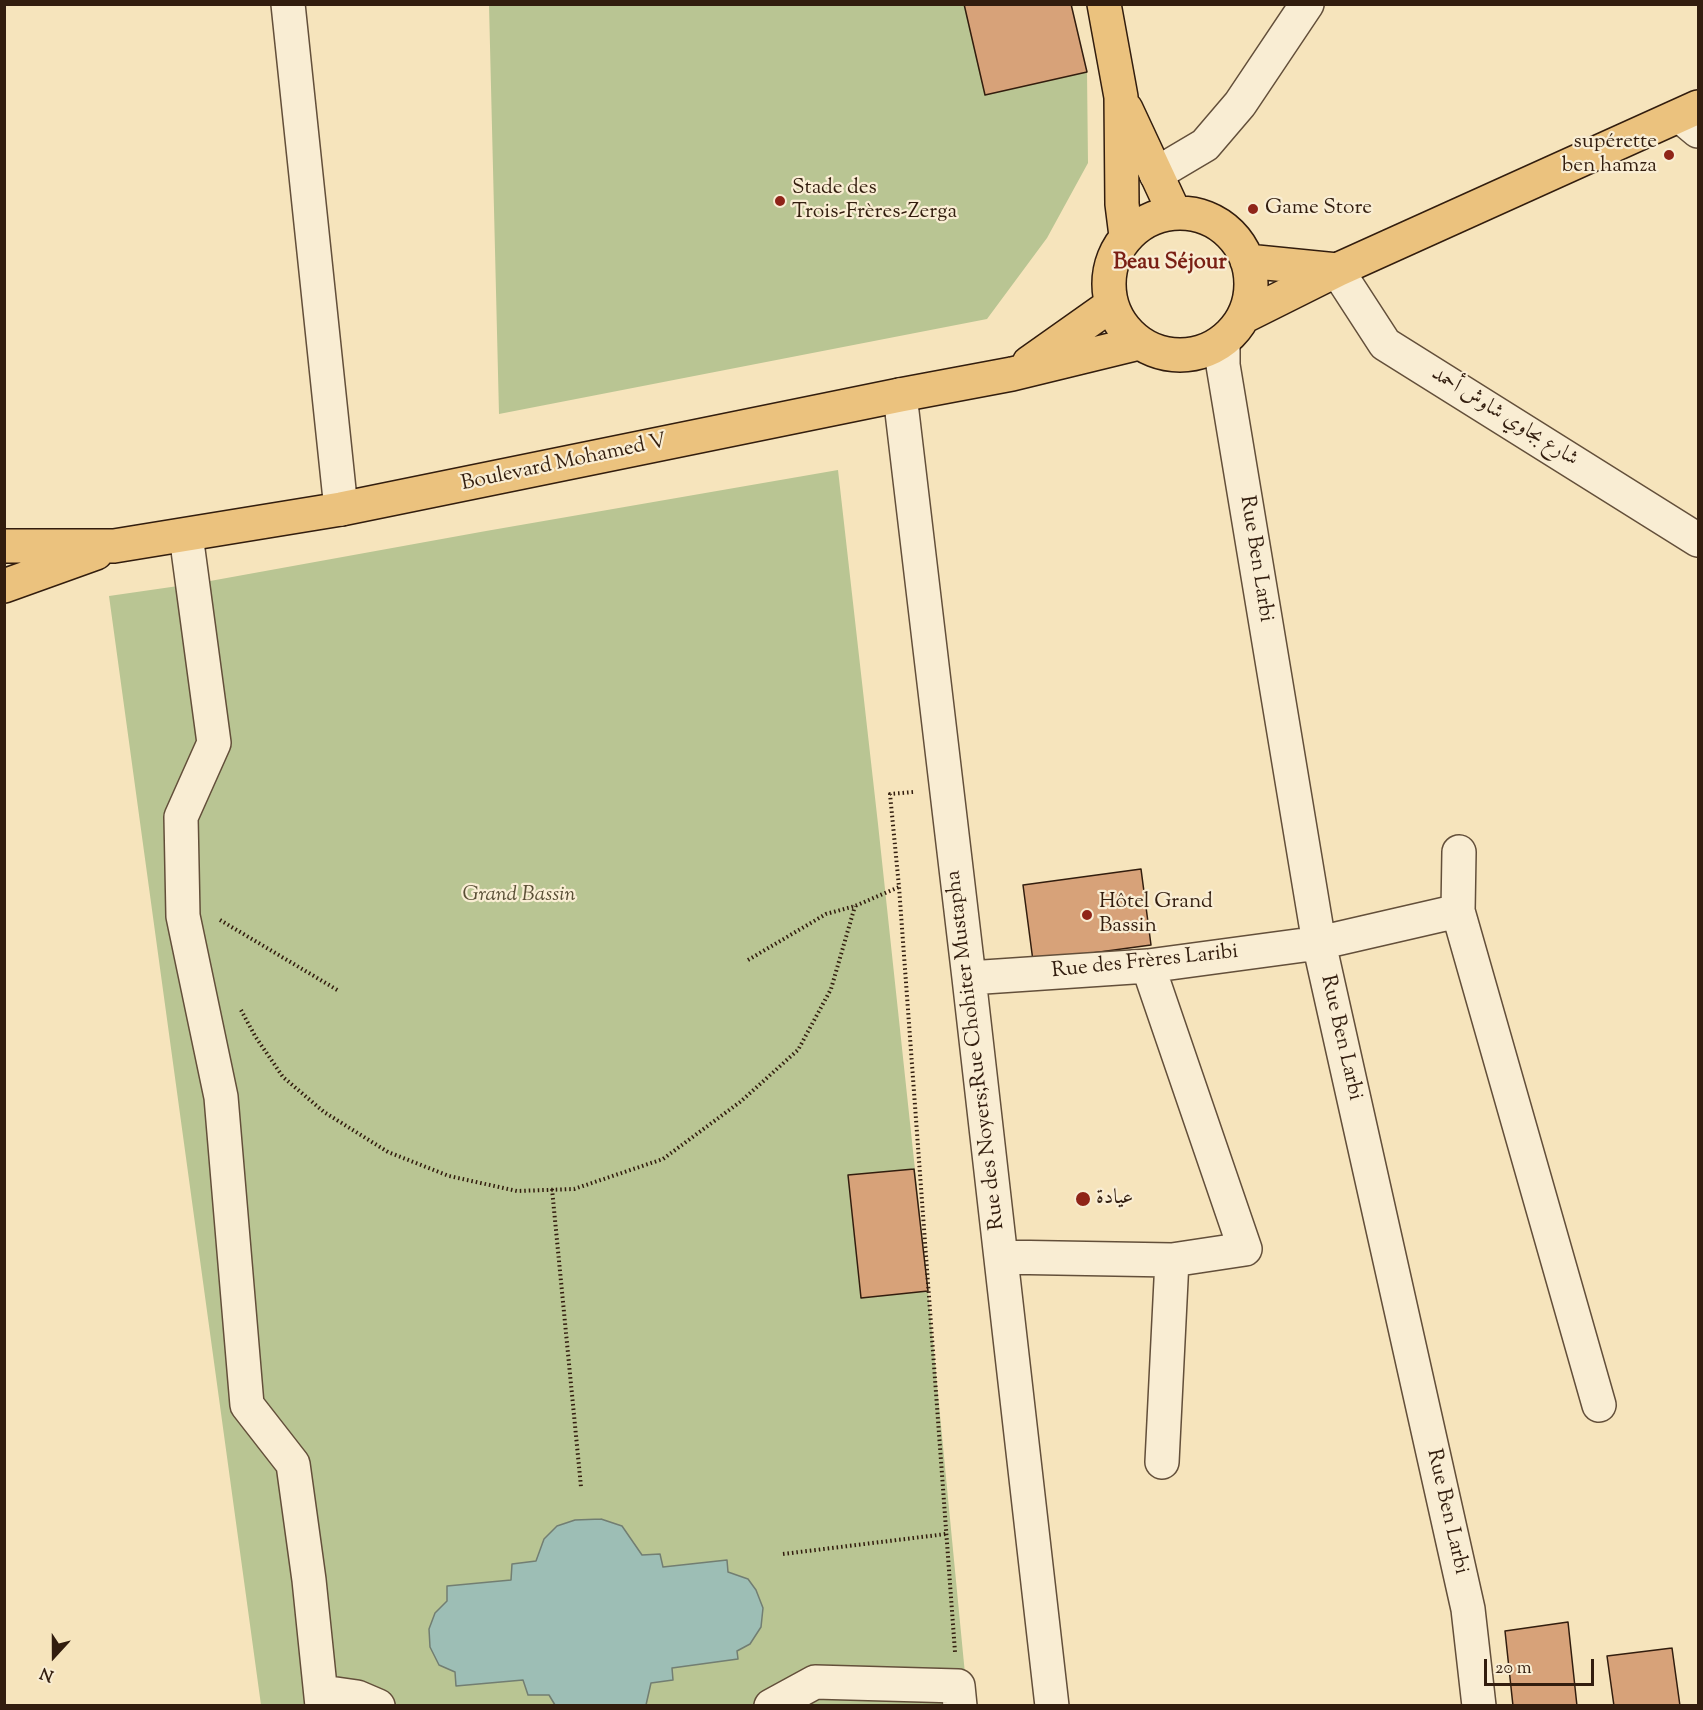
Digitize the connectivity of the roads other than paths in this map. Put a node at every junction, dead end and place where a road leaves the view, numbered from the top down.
1 (288, 4) edge
2 (1104, 4) edge
3 (1307, 4) edge
4 (1120, 97) junction
5 (1692, 118) edge
6 (1156, 174) junction
7 (1174, 212) junction
8 (1126, 236) junction
9 (1248, 261) junction
10 (1337, 270) junction
11 (1111, 304) junction
12 (1139, 343) junction
13 (1222, 344) junction
14 (1012, 374) junction
15 (900, 395) junction
16 (341, 509) junction
17 (186, 535) junction
18 (1698, 540) edge
19 (4, 546) edge
20 (114, 546) junction
21 (4, 586) edge
22 (1459, 852) dead end
23 (1458, 911) junction
24 (1319, 943) junction
25 (1148, 966) junction
26 (969, 978) junction
27 (1001, 1257) junction
28 (1172, 1260) junction
29 (1599, 1405) dead end
30 (1162, 1462) dead end
31 (959, 1696) edge
32 (322, 1699) edge
33 (378, 1706) edge
34 (771, 1706) edge
35 (1052, 1706) edge
36 (1479, 1706) edge

1 - 16 street
2 - 4 main road
3 - 6 street
4 - 6 main road
4 - 8 main road
5 - 10 main road
6 - 7 main road
7 - 8 main road
7 - 9 main road
8 - 11 main road
9 - 10 main road
9 - 13 main road
10 - 13 main road
10 - 18 street, شارع بجاوي شاوش أحمد
11 - 12 main road
11 - 14 main road, Boulevard Mohamed V
12 - 13 main road
12 - 14 main road, Boulevard Mohamed V
13 - 24 street, Rue Ben Larbi
14 - 15 main road, Boulevard Mohamed V
15 - 16 main road, Boulevard Mohamed V
15 - 26 street, Rue des Noyers;Rue Chohiter Mustapha
16 - 17 main road, Boulevard Mohamed V
17 - 20 main road, Boulevard Mohamed V
17 - 32 street
19 - 20 main road, Boulevard Mohamed V
20 - 21 main road, Boulevard Mohamed V
22 - 23 street
23 - 24 street, Rue des Frères Laribi
23 - 29 street
24 - 25 street, Rue des Frères Laribi
24 - 36 street, Rue Ben Larbi
25 - 26 street, Rue des Frères Laribi
25 - 28 street
26 - 27 street, Rue des Noyers;Rue Chohiter Mustapha
27 - 28 street
27 - 35 street, Rue des Noyers;Rue Chohiter Mustapha
28 - 30 street
31 - 34 street
32 - 33 street

